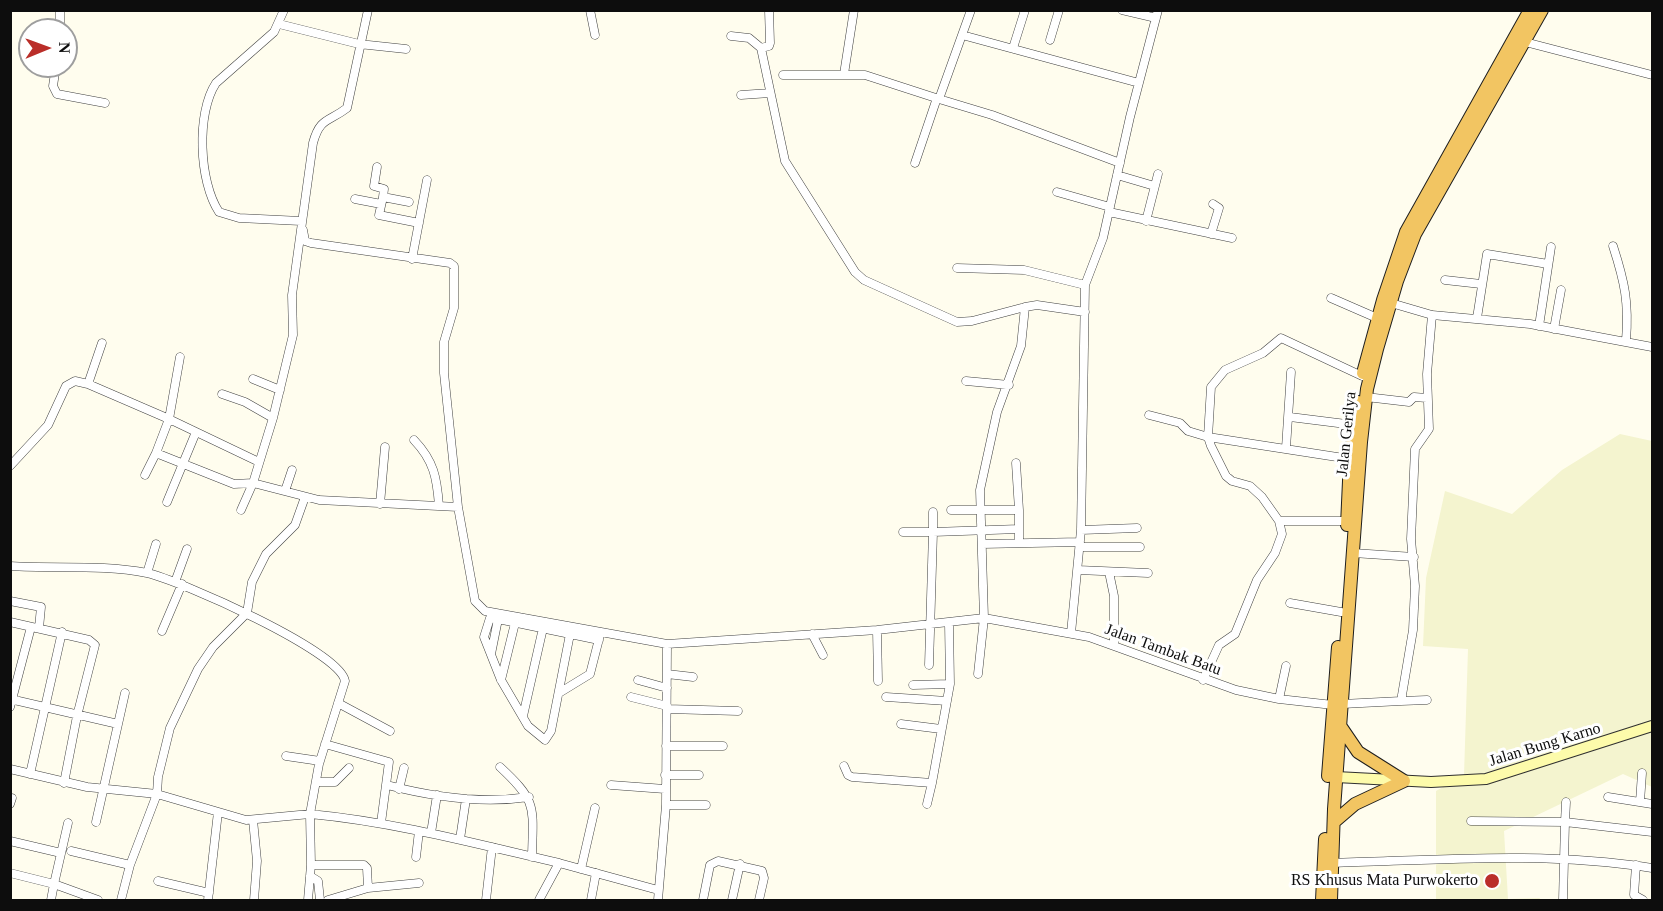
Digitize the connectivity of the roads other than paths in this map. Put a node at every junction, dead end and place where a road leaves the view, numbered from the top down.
1 (284, 10) edge
2 (368, 10) edge
3 (590, 10) edge
4 (769, 10) edge
5 (854, 10) edge
6 (971, 10) edge
7 (1025, 10) edge
8 (1059, 10) edge
9 (1122, 10) edge
10 (1530, 10) edge
11 (1542, 10) edge
12 (1157, 14) edge
13 (279, 24) junction
14 (595, 35) dead end
15 (963, 35) junction
16 (731, 36) dead end
17 (1050, 40) dead end
18 (1525, 42) junction
19 (359, 44) junction
20 (764, 48) junction
21 (1012, 48) junction
22 (406, 49) dead end
23 (844, 74) junction
24 (783, 75) dead end
25 (1653, 75) edge
26 (54, 78) edge
27 (1139, 83) junction
28 (770, 93) junction
29 (741, 95) dead end
30 (938, 98) junction
31 (105, 104) dead end
32 (1460, 146) junction
33 (915, 163) dead end
34 (1120, 163) junction
35 (377, 167) dead end
36 (1158, 174) dead end
37 (1117, 175) junction
38 (427, 180) dead end
39 (1151, 185) dead end
40 (1057, 192) dead end
41 (356, 199) dead end
42 (382, 200) junction
43 (409, 202) dead end
44 (1213, 204) dead end
45 (1110, 210) junction
46 (301, 221) junction
47 (1146, 221) junction
48 (419, 223) junction
49 (1211, 234) junction
50 (1232, 238) dead end
51 (1613, 246) dead end
52 (1551, 247) dead end
53 (412, 259) junction
54 (1548, 264) junction
55 (957, 268) dead end
56 (1445, 280) dead end
57 (1481, 284) junction
58 (1085, 285) junction
59 (1561, 290) dead end
60 (1331, 298) dead end
61 (1391, 303) junction
62 (1025, 307) junction
63 (1085, 311) junction
64 (1432, 315) junction
65 (1377, 318) junction
66 (1477, 318) junction
67 (1539, 326) junction
68 (1554, 329) junction
69 (1626, 341) junction
70 (102, 343) dead end
71 (1653, 347) edge
72 (180, 357) dead end
73 (1291, 372) dead end
74 (1362, 376) junction
75 (253, 379) dead end
76 (966, 381) dead end
77 (88, 384) junction
78 (1009, 385) junction
79 (280, 390) junction
80 (222, 394) dead end
81 (1366, 397) junction
82 (1427, 398) junction
83 (1149, 415) dead end
84 (1290, 417) junction
85 (273, 418) junction
86 (169, 419) junction
87 (1354, 425) junction
88 (196, 432) junction
89 (1208, 437) junction
90 (414, 440) dead end
91 (1357, 441) junction
92 (385, 447) dead end
93 (1286, 448) junction
94 (156, 453) junction
95 (1350, 459) junction
96 (259, 462) junction
97 (1016, 463) dead end
98 (183, 464) junction
99 (10, 466) edge
100 (292, 470) dead end
101 (145, 475) dead end
102 (253, 483) junction
103 (285, 491) junction
104 (305, 497) junction
105 (167, 502) dead end
106 (380, 504) junction
107 (439, 506) junction
108 (459, 507) junction
109 (241, 510) dead end
110 (951, 510) dead end
111 (1019, 510) junction
112 (981, 511) junction
113 (933, 513) dead end
114 (1279, 521) junction
115 (1347, 521) junction
116 (1019, 528) junction
117 (1137, 528) dead end
118 (981, 529) junction
119 (1081, 530) junction
120 (903, 532) dead end
121 (933, 532) junction
122 (1019, 543) junction
123 (156, 544) dead end
124 (982, 544) junction
125 (1080, 545) junction
126 (1140, 548) dead end
127 (187, 549) dead end
128 (1353, 553) junction
129 (1413, 557) junction
130 (10, 566) edge
131 (1078, 570) junction
132 (1109, 572) junction
133 (147, 573) junction
134 (1148, 573) dead end
135 (178, 583) junction
136 (10, 601) edge
137 (1290, 603) dead end
138 (1341, 612) junction
139 (247, 613) junction
140 (984, 618) junction
141 (10, 622) edge
142 (515, 623) junction
143 (949, 623) junction
144 (930, 624) junction
145 (35, 627) junction
146 (543, 628) junction
147 (877, 630) junction
148 (62, 632) junction
149 (162, 632) dead end
150 (1071, 633) junction
151 (570, 634) junction
152 (812, 634) junction
153 (600, 637) junction
154 (667, 644) junction
155 (1114, 644) junction
156 (823, 655) dead end
157 (928, 664) dead end
158 (1286, 666) dead end
159 (667, 674) junction
160 (978, 674) dead end
161 (693, 677) dead end
162 (501, 680) junction
163 (638, 680) dead end
164 (1203, 680) junction
165 (878, 681) dead end
166 (950, 684) junction
167 (913, 685) dead end
168 (667, 688) junction
169 (125, 693) dead end
170 (559, 693) junction
171 (631, 697) dead end
172 (886, 697) dead end
173 (1279, 699) junction
174 (1401, 700) junction
175 (1427, 700) dead end
176 (947, 701) junction
177 (11, 702) edge
178 (338, 703) junction
179 (1338, 704) junction
180 (667, 707) junction
181 (45, 708) junction
182 (738, 711) dead end
183 (77, 716) junction
184 (523, 716) junction
185 (118, 724) junction
186 (901, 724) dead end
187 (1653, 726) edge
188 (1341, 727) junction
189 (941, 729) junction
190 (390, 731) dead end
191 (325, 744) junction
192 (666, 746) junction
193 (723, 746) dead end
194 (286, 756) dead end
195 (320, 761) junction
196 (844, 766) dead end
197 (500, 767) dead end
198 (349, 768) dead end
199 (404, 768) dead end
200 (10, 769) edge
201 (1642, 773) dead end
202 (30, 774) junction
203 (665, 775) junction
204 (699, 775) dead end
205 (1336, 777) junction
206 (1404, 781) junction
207 (316, 782) junction
208 (64, 783) junction
209 (932, 783) junction
210 (387, 785) junction
211 (611, 785) dead end
212 (105, 789) junction
213 (399, 789) junction
214 (665, 789) junction
215 (158, 794) junction
216 (437, 795) junction
217 (529, 797) junction
218 (1608, 797) dead end
219 (466, 798) junction
220 (1566, 802) dead end
221 (1640, 802) junction
222 (927, 804) dead end
223 (1653, 804) edge
224 (666, 805) junction
225 (706, 806) dead end
226 (595, 808) dead end
227 (1330, 809) junction
228 (218, 812) junction
229 (310, 814) junction
230 (254, 820) junction
231 (1471, 821) dead end
232 (96, 822) dead end
233 (1334, 822) junction
234 (1565, 822) junction
235 (68, 823) dead end
236 (381, 823) junction
237 (419, 831) junction
238 (1653, 832) edge
239 (431, 833) junction
240 (460, 839) junction
241 (10, 841) edge
242 (492, 847) junction
243 (70, 851) dead end
244 (61, 853) junction
245 (416, 857) dead end
246 (532, 857) junction
247 (1564, 858) junction
248 (559, 863) junction
249 (1332, 863) junction
250 (740, 864) junction
251 (130, 865) junction
252 (311, 865) junction
253 (1636, 865) junction
254 (1653, 868) edge
255 (581, 869) junction
256 (10, 873) edge
257 (596, 873) junction
258 (310, 876) junction
259 (158, 881) dead end
260 (419, 883) dead end
261 (54, 884) junction
262 (368, 888) junction
263 (658, 890) junction
264 (209, 897) edge
265 (51, 900) edge
266 (98, 900) edge
267 (121, 900) edge
268 (254, 900) edge
269 (308, 900) edge
270 (320, 900) edge
271 (328, 900) edge
272 (486, 900) edge
273 (539, 900) edge
274 (591, 900) edge
275 (658, 900) edge
276 (703, 900) edge
277 (732, 900) edge
278 (759, 900) edge
279 (1322, 900) edge
280 (1331, 900) edge
281 (1563, 900) edge
282 (1643, 900) edge

1 - 13 street
2 - 19 street
3 - 14 street
4 - 20 street
5 - 23 street
6 - 15 street
7 - 21 street
8 - 17 street
9 - 12 street
10 - 32 highway, Jalan Gerilya
11 - 18 highway, Jalan Gerilya
12 - 27 street
13 - 19 street
13 - 46 street
15 - 21 street
15 - 30 street
16 - 20 street
18 - 25 street
18 - 32 highway, Jalan Gerilya
19 - 22 street
19 - 46 street
20 - 28 street
21 - 27 street
23 - 24 street
23 - 30 street
26 - 31 street
27 - 34 street
28 - 29 street
28 - 62 street
30 - 33 street
30 - 34 street
32 - 61 highway, Jalan Gerilya
32 - 65 highway, Jalan Gerilya
34 - 37 street
35 - 42 street
36 - 47 street
37 - 39 street
37 - 45 street
38 - 48 street
40 - 45 street
41 - 42 street
42 - 43 street
42 - 48 street
44 - 49 street
45 - 47 street
45 - 58 street
46 - 53 street
46 - 79 street
47 - 49 street
48 - 53 street
49 - 50 street
51 - 69 street
52 - 54 street
53 - 108 street
54 - 57 street
54 - 67 street
55 - 58 street
56 - 57 street
57 - 66 street
58 - 63 street
59 - 68 street
60 - 65 street
61 - 64 street
61 - 81 highway, Jalan Gerilya
62 - 63 street
62 - 78 street
63 - 119 street
64 - 66 street
64 - 82 street
65 - 74 highway, Jalan Gerilya
66 - 67 street
67 - 68 street
68 - 69 street
69 - 71 street
70 - 77 street
72 - 86 street
73 - 84 street
74 - 87 highway, Jalan Gerilya
74 - 89 street
75 - 79 street
76 - 78 street
77 - 86 street
77 - 99 street
78 - 112 street
79 - 85 street
80 - 85 street
81 - 82 street
81 - 91 highway, Jalan Gerilya
82 - 129 street
83 - 89 street
84 - 87 street
84 - 93 street
85 - 96 street
86 - 88 street
86 - 94 street
87 - 91 highway, Jalan Gerilya
88 - 96 street
88 - 98 street
89 - 93 street
89 - 114 street
90 - 107 street
91 - 95 highway, Jalan Gerilya
91 - 128 highway, Jalan Gerilya
92 - 106 street
93 - 95 street
94 - 98 street
94 - 101 street
95 - 115 highway, Jalan Gerilya
96 - 102 street
97 - 111 street
98 - 102 street
98 - 105 street
100 - 103 street
102 - 103 street
102 - 109 street
103 - 104 street
104 - 106 street
104 - 139 street
106 - 107 street
107 - 108 street
108 - 153 street
110 - 112 street
111 - 112 street
111 - 116 street
112 - 118 street
113 - 121 street
114 - 115 street
114 - 164 street
115 - 138 highway, Jalan Gerilya
116 - 118 street
116 - 122 street
117 - 119 street
118 - 121 street
118 - 124 street
119 - 125 street
120 - 121 street
121 - 144 street
122 - 124 street
122 - 125 street
123 - 133 street
124 - 140 street
125 - 126 street
125 - 131 street
127 - 135 street
128 - 129 street
128 - 179 highway, Jalan Gerilya
129 - 174 street
130 - 133 street
131 - 132 street
131 - 150 street
132 - 134 street
132 - 155 street
133 - 135 street
135 - 139 street
135 - 149 street
136 - 145 street
137 - 138 street
138 - 179 highway, Jalan Gerilya
139 - 178 street
139 - 215 street
140 - 143 street, Jalan Tambak Batu
140 - 150 street, Jalan Tambak Batu
140 - 160 street
141 - 145 street
142 - 146 street
142 - 162 street
142 - 162 street
143 - 144 street, Jalan Tambak Batu
143 - 166 street
144 - 147 street, Jalan Tambak Batu
144 - 157 street
145 - 148 street
145 - 177 street
146 - 151 street
146 - 184 street
147 - 152 street, Jalan Tambak Batu
147 - 165 street
148 - 181 street
148 - 183 street
150 - 155 street, Jalan Tambak Batu
151 - 153 street
151 - 170 street
152 - 154 street, Jalan Tambak Batu
152 - 156 street
153 - 154 street, Jalan Tambak Batu
153 - 170 street
154 - 159 street
155 - 164 street, Jalan Tambak Batu
158 - 173 street
159 - 161 street
159 - 168 street
162 - 184 street
163 - 168 street
164 - 173 street, Jalan Tambak Batu
166 - 167 street
166 - 176 street
168 - 180 street
169 - 185 street
170 - 184 street
171 - 180 street
172 - 176 street
173 - 179 street, Jalan Tambak Batu
174 - 175 street, Jalan Tambak Batu
174 - 179 street, Jalan Tambak Batu
176 - 189 street
177 - 181 street
178 - 190 street
178 - 191 street
179 - 188 highway, Jalan Gerilya
179 - 227 highway, Jalan Gerilya
180 - 182 street
180 - 192 street
181 - 183 street
181 - 202 street
183 - 185 street
183 - 208 street
185 - 212 street
186 - 189 street
187 - 206 main road, Jalan Bung Karno
188 - 205 highway, Jalan Gerilya
188 - 206 highway
189 - 209 street
191 - 195 street
191 - 210 street
192 - 193 street
192 - 203 street
194 - 195 street
195 - 207 street
196 - 209 street
197 - 217 street
198 - 207 street
199 - 213 street
200 - 202 street
201 - 221 street
202 - 208 street
203 - 204 street
203 - 214 street
205 - 206 main road, Jalan Bung Karno
205 - 227 highway, Jalan Gerilya
206 - 233 highway
207 - 229 street
208 - 212 street
209 - 222 street
210 - 213 street
210 - 236 street
211 - 214 street
212 - 215 street
212 - 232 street
213 - 216 street
214 - 224 street
215 - 228 street
215 - 251 street
216 - 219 street
216 - 239 street
217 - 219 street
217 - 246 street
218 - 221 street
219 - 240 street
220 - 234 street
221 - 223 street
224 - 225 street
224 - 263 street
226 - 255 street
227 - 233 highway, Jalan Gerilya
227 - 279 highway, Jalan Gerilya
228 - 230 street
228 - 264 street
229 - 230 street
229 - 236 street
229 - 252 street
230 - 268 street
231 - 234 street
233 - 249 highway, Jalan Gerilya
234 - 238 street
234 - 247 street
235 - 244 street
236 - 237 street
237 - 239 street
237 - 245 street
239 - 240 street
240 - 242 street
241 - 244 street
242 - 246 street
242 - 272 street
243 - 251 street
244 - 261 street
246 - 248 street
247 - 249 street
247 - 253 street
247 - 281 street
248 - 255 street
248 - 273 street
249 - 280 highway, Jalan Gerilya
250 - 276 street
250 - 277 street
250 - 278 street
251 - 267 street
252 - 258 street
252 - 262 street
253 - 254 street
253 - 282 street
255 - 257 street
256 - 261 street
257 - 263 street
257 - 274 street
258 - 269 street
258 - 270 street
259 - 264 street
260 - 262 street
261 - 265 street
261 - 266 street
262 - 271 street
263 - 275 street

